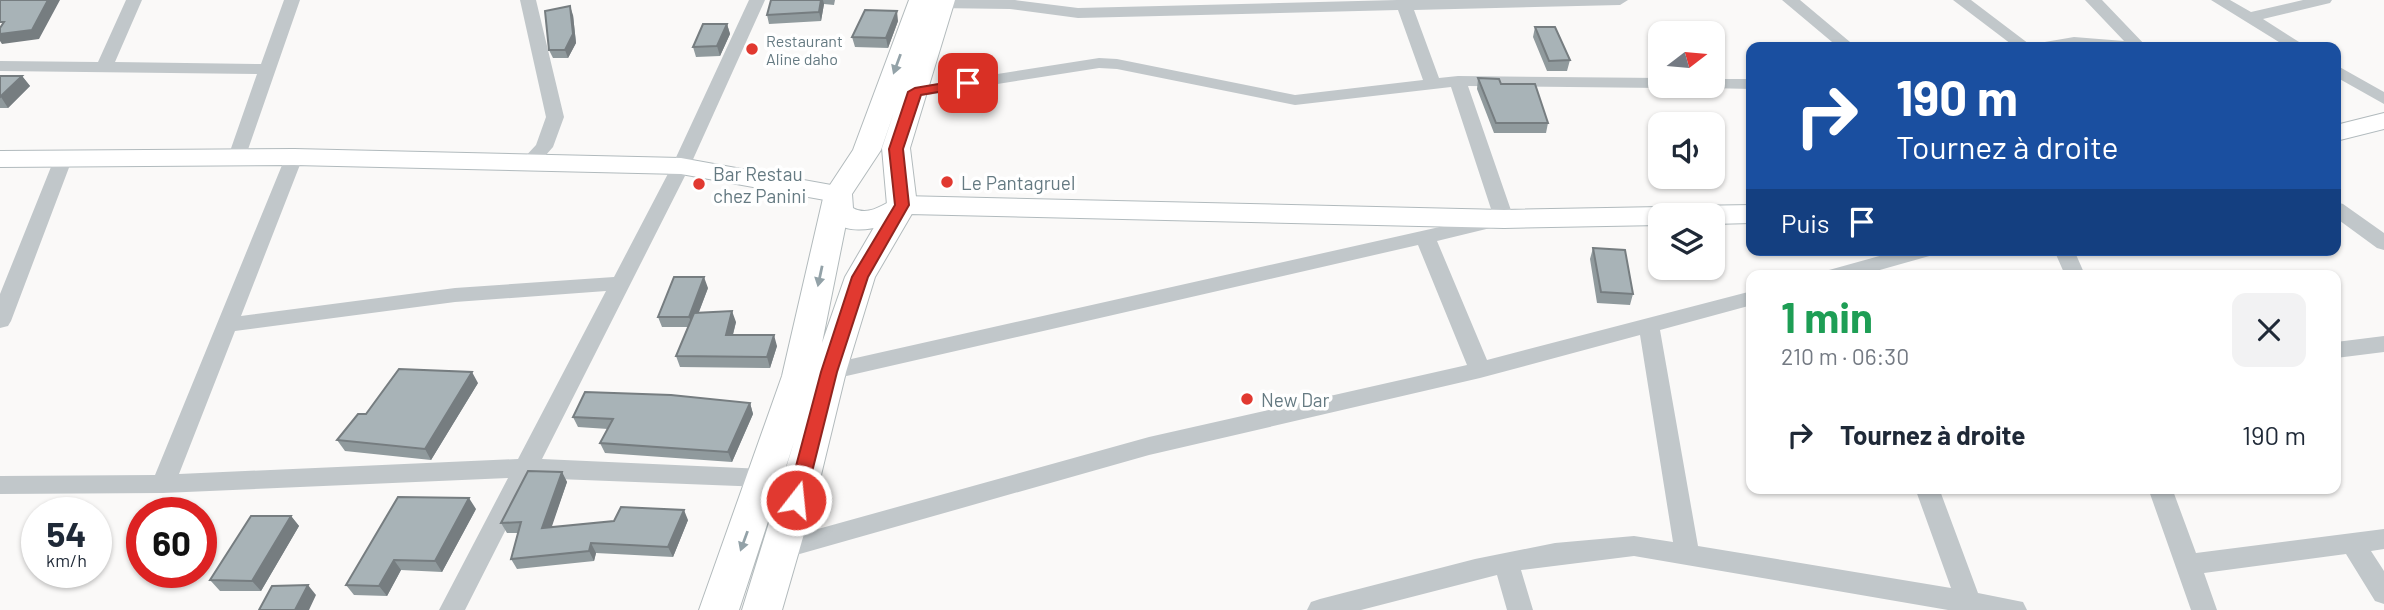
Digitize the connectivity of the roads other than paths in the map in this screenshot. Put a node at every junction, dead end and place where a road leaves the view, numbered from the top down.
1 (134, 0) edge
2 (292, 0) edge
3 (528, 0) edge
4 (757, 0) edge
5 (1620, 0) edge
6 (1790, 0) edge
7 (1961, 0) edge
8 (2094, 0) edge
9 (2219, 0) edge
10 (2323, 0) edge
11 (935, 2) edge
12 (1409, 2) edge
13 (1245, 4) edge
14 (1079, 6) edge
15 (2249, 17) junction
16 (1841, 42) edge
17 (2018, 42) edge
18 (2134, 42) edge
19 (2291, 42) edge
20 (0, 66) edge
21 (104, 67) junction
22 (267, 69) junction
23 (2341, 73) edge
24 (1458, 81) junction
25 (1648, 83) edge
26 (1433, 84) junction
27 (1726, 84) edge
28 (1746, 84) edge
29 (915, 92) junction
30 (2384, 99) edge
31 (2384, 121) edge
32 (2341, 132) edge
33 (64, 157) junction
34 (237, 157) junction
35 (294, 157) junction
36 (0, 159) edge
37 (531, 160) junction
38 (681, 166) junction
39 (838, 194) junction
40 (902, 205) junction
41 (2341, 212) edge
42 (1725, 214) edge
43 (1746, 214) edge
44 (1648, 216) edge
45 (1504, 219) junction
46 (1426, 237) junction
47 (2384, 243) edge
48 (1906, 256) edge
49 (1858, 270) edge
50 (622, 283) junction
51 (1746, 300) edge
52 (0, 321) edge
53 (227, 325) junction
54 (1649, 326) junction
55 (2384, 344) edge
56 (2341, 349) edge
57 (1480, 370) junction
58 (829, 372) junction
59 (525, 468) junction
60 (766, 478) junction
61 (163, 484) junction
62 (0, 485) edge
63 (1929, 494) edge
64 (2162, 494) edge
65 (2384, 539) edge
66 (2352, 543) junction
67 (782, 550) junction
68 (1687, 554) junction
69 (1507, 564) junction
70 (2188, 565) junction
71 (2384, 593) edge
72 (1969, 603) junction
73 (452, 610) edge
74 (719, 610) edge
75 (762, 610) edge
76 (1320, 610) edge
77 (1520, 610) edge
78 (2014, 610) edge
79 (2204, 610) edge

1 - 21 street
2 - 22 street
3 - 37 street
4 - 38 street
5 - 12 street
6 - 16 street
7 - 17 street
8 - 18 street
9 - 15 street
10 - 15 street
11 - 14 street
11 - 29 main road
11 -> 39 main road
12 - 13 street
12 - 26 street
13 - 14 street
15 - 19 street
20 - 21 street
21 - 22 street
22 - 34 street
23 - 30 street
24 - 25 street
24 - 26 street
24 - 45 street
26 - 29 street
27 - 28 street
29 - 40 main road
31 - 32 street
33 - 34 street
33 - 36 street
33 - 52 street
34 - 35 street
35 - 37 street
35 - 53 street
37 - 38 street
38 - 39 street
38 - 50 street
39 - 40 street
39 -> 60 main road
40 - 45 street
40 - 58 main road
41 - 47 street
42 - 43 street
44 - 45 street
45 - 46 street
46 - 57 street
46 - 58 street
48 - 49 street
50 - 53 street
50 - 59 street
51 - 54 street
53 - 61 street
54 - 57 street
54 - 68 street
55 - 56 street
57 - 67 street
58 - 67 main road
59 - 60 street
59 - 61 street
59 - 73 street
60 -> 74 main road
61 - 62 street
63 - 72 street
64 - 70 street
65 - 66 street
66 - 70 street
66 - 71 street
67 - 75 main road
68 - 69 street
68 - 72 street
69 - 76 street
69 - 77 street
70 - 79 street
72 - 78 street

